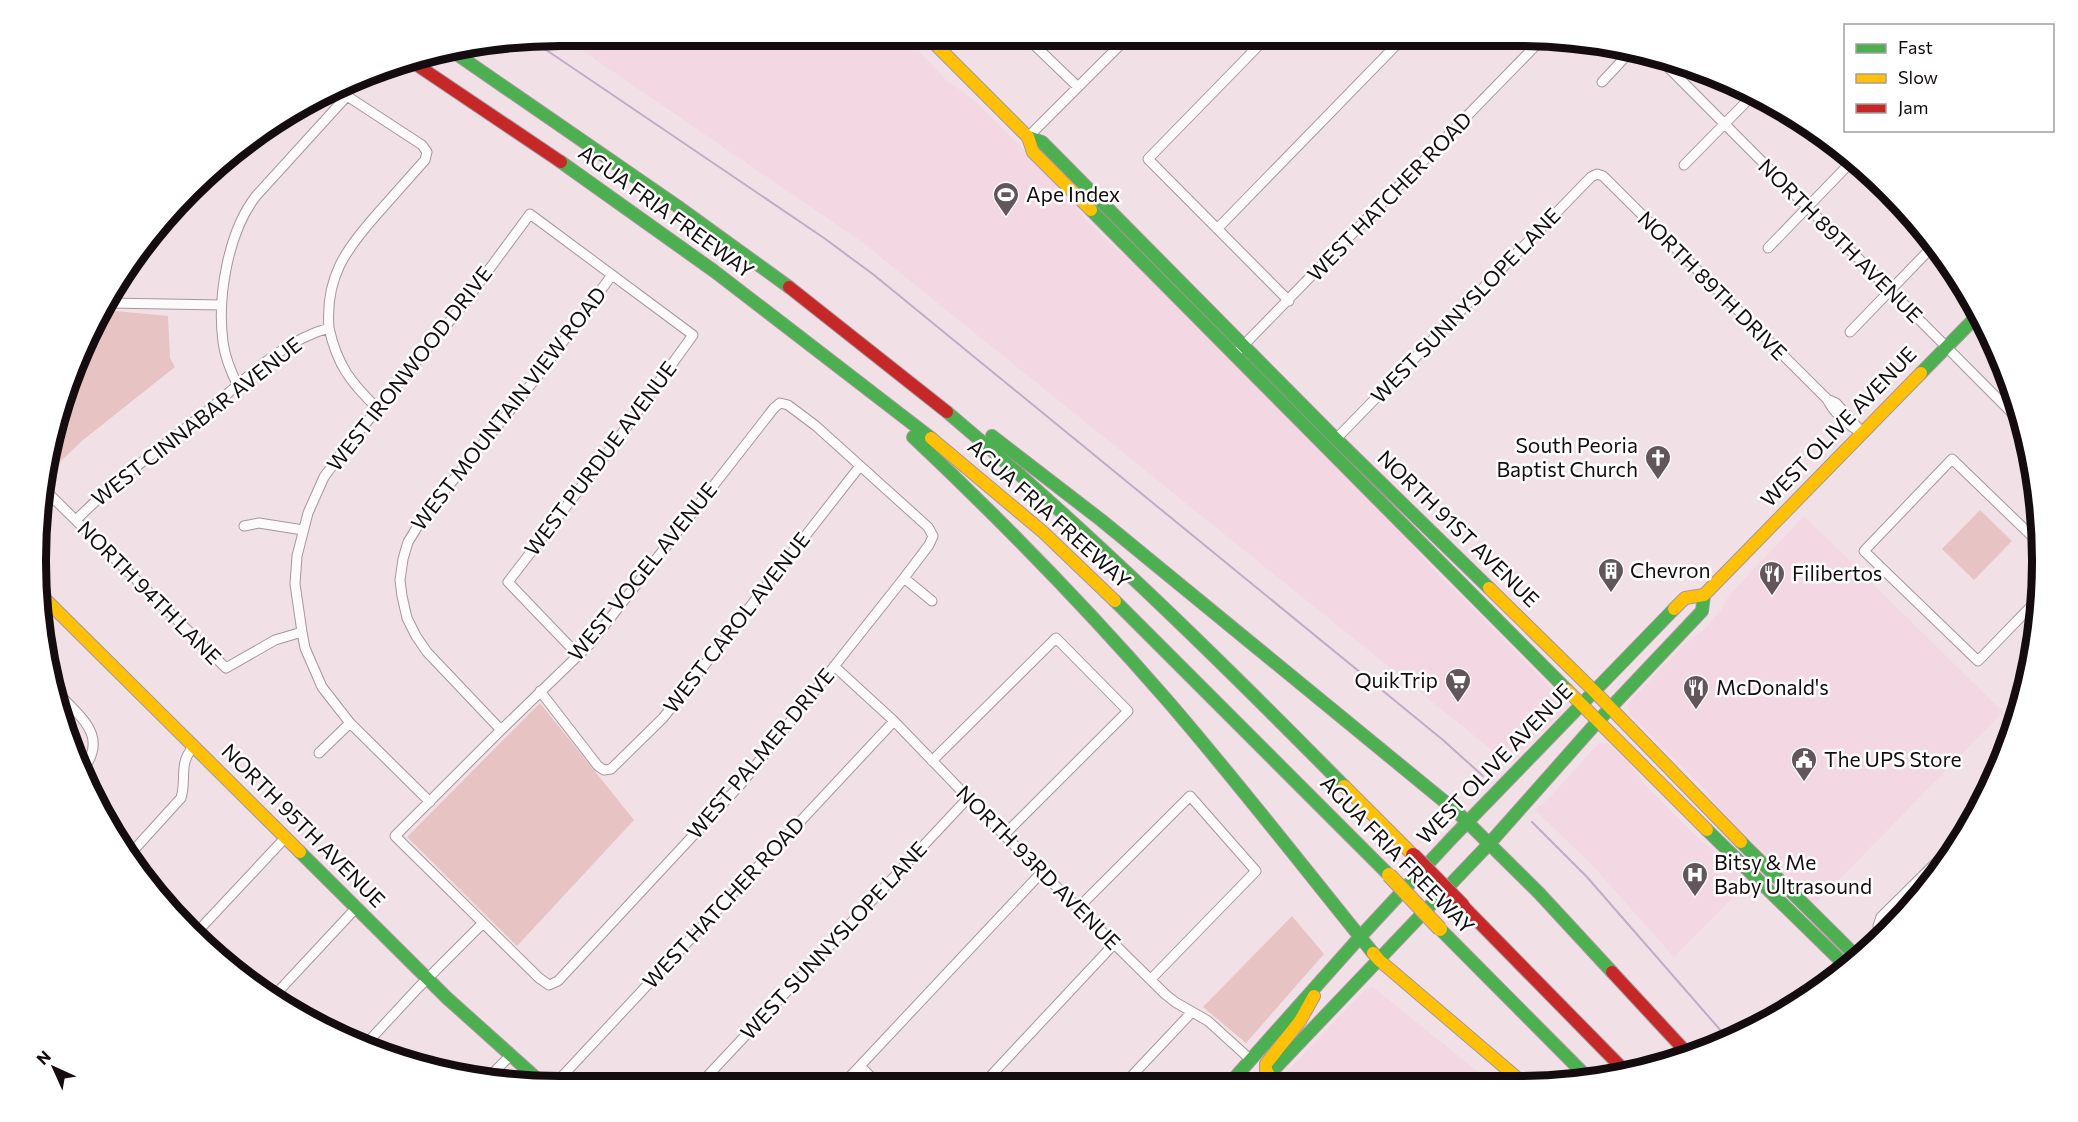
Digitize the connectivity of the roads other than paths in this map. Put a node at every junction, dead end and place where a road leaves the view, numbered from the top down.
1 (937, 46) edge
2 (1036, 46) edge
3 (1119, 46) edge
4 (1258, 46) edge
5 (1395, 46) edge
6 (1534, 47) edge
7 (459, 57) edge
8 (1625, 58) edge
9 (419, 67) edge
10 (1671, 71) edge
11 (1602, 82) dead end
12 (1078, 87) junction
13 (1747, 101) edge
14 (1724, 124) junction
15 (1028, 137) junction
16 (1684, 165) dead end
17 (1847, 167) edge
18 (1597, 174) joint
19 (1807, 208) junction
20 (1218, 228) junction
21 (1768, 248) dead end
22 (1928, 252) edge
23 (714, 271) junction
24 (612, 275) junction
25 (1890, 291) junction
26 (1289, 301) junction
27 (116, 303) edge
28 (221, 305) junction
29 (1972, 321) edge
30 (329, 328) junction
31 (1850, 332) dead end
32 (867, 347) junction
33 (1945, 348) junction
34 (1239, 351) junction
35 (238, 386) junction
36 (378, 409) junction
37 (2008, 410) edge
38 (1862, 434) junction
39 (1331, 444) junction
40 (860, 466) junction
41 (51, 496) edge
42 (76, 520) junction
43 (244, 526) dead end
44 (1416, 528) junction
45 (303, 530) junction
46 (2030, 535) edge
47 (904, 578) junction
48 (1704, 595) junction
49 (1497, 597) junction
50 (932, 601) dead end
51 (49, 603) edge
52 (2029, 608) edge
53 (1486, 609) junction
54 (302, 632) junction
55 (579, 656) junction
56 (834, 666) junction
57 (1594, 691) junction
58 (540, 692) junction
59 (67, 702) edge
60 (1581, 705) junction
61 (1610, 708) junction
62 (894, 721) junction
63 (1598, 721) junction
64 (350, 723) junction
65 (501, 730) junction
66 (193, 747) junction
67 (319, 753) dead end
68 (932, 761) junction
69 (88, 762) edge
70 (968, 798) junction
71 (430, 802) junction
72 (1467, 822) junction
73 (1004, 835) junction
74 (285, 838) junction
75 (1490, 844) junction
76 (135, 849) edge
77 (1042, 872) junction
78 (1926, 872) edge
79 (356, 908) junction
80 (1078, 908) junction
81 (483, 923) junction
82 (1880, 926) edge
83 (201, 928) edge
84 (1360, 936) junction
85 (1114, 944) junction
86 (1852, 952) edge
87 (1379, 960) junction
88 (1840, 961) edge
89 (427, 978) junction
90 (1151, 979) junction
91 (1318, 983) junction
92 (278, 991) edge
93 (1192, 1012) junction
94 (371, 1039) edge
95 (1682, 1048) edge
96 (511, 1056) junction
97 (1251, 1060) junction
98 (1619, 1065) edge
99 (860, 1066) junction
100 (495, 1071) edge
101 (1581, 1071) edge
102 (532, 1074) edge
103 (562, 1076) edge
104 (707, 1076) edge
105 (851, 1076) edge
106 (870, 1076) edge
107 (991, 1076) edge
108 (1132, 1076) edge
109 (1236, 1076) edge
110 (1265, 1076) edge
111 (1268, 1076) edge
112 (1515, 1076) edge

1 - 15 main road, NORTH 91ST AVENUE
2 - 12 street
3 - 12 street
4 - 20 street
5 - 20 street
6 - 26 street, WEST HATCHER ROAD
7 - 32 main road, AGUA FRIA FREEWAY
8 - 11 street
9 - 23 main road, AGUA FRIA FREEWAY
10 - 14 street, NORTH 89TH AVENUE
12 - 15 street
13 - 14 street
14 - 16 street
14 - 19 street, NORTH 89TH AVENUE
15 - 34 main road, NORTH 91ST AVENUE
17 - 19 street
18 - 38 street, NORTH 89TH DRIVE
18 - 39 street, WEST SUNNYSLOPE LANE
19 - 21 street
19 - 25 street, NORTH 89TH AVENUE
20 - 26 street
22 - 25 street
23 - 84 main road
23 - 101 main road, AGUA FRIA FREEWAY, bridge
24 - 36 street, WEST IRONWOOD DRIVE
24 - 55 street, WEST PURDUE AVENUE
24 - 65 street, WEST MOUNTAIN VIEW ROAD
25 - 31 street
25 - 33 street, NORTH 89TH AVENUE
26 - 34 street, WEST HATCHER ROAD
27 - 28 street
28 - 30 street
28 - 35 street
29 - 33 main road, WEST OLIVE AVENUE
30 - 35 street, WEST CINNABAR AVENUE
30 - 36 street
32 - 72 main road
32 - 98 main road, AGUA FRIA FREEWAY, bridge
33 - 37 street, NORTH 89TH AVENUE
33 - 38 main road, WEST OLIVE AVENUE
34 - 39 main road, NORTH 91ST AVENUE
35 - 42 street, WEST CINNABAR AVENUE
36 - 45 street, WEST IRONWOOD DRIVE
38 - 48 main road, WEST OLIVE AVENUE
39 - 44 main road, NORTH 91ST AVENUE
40 - 47 street, WEST PALMER DRIVE
40 - 55 street, WEST VOGEL AVENUE
40 - 58 street, WEST CAROL AVENUE
41 - 42 street, NORTH 94TH LANE
42 - 54 street, NORTH 94TH LANE
43 - 45 street
44 - 49 main road, NORTH 91ST AVENUE
44 - 53 main road, NORTH 91ST AVENUE
45 - 54 street, WEST IRONWOOD DRIVE
46 - 52 street
47 - 50 street
47 - 56 street, WEST PALMER DRIVE
48 - 57 main road, WEST OLIVE AVENUE
48 - 61 main road, WEST OLIVE AVENUE
49 - 53 main road
49 - 57 main road, NORTH 91ST AVENUE
51 - 66 main road, NORTH 95TH AVENUE
53 - 60 main road, NORTH 91ST AVENUE
54 - 64 street, WEST IRONWOOD DRIVE
55 - 58 street, WEST VOGEL AVENUE
56 - 62 street, NORTH 93RD AVENUE
56 - 81 street, WEST PALMER DRIVE
57 - 60 main road, WEST OLIVE AVENUE
57 - 61 main road, NORTH 91ST AVENUE
58 - 65 street, WEST VOGEL AVENUE
59 - 69 street
60 - 63 main road, NORTH 91ST AVENUE
60 - 72 main road, WEST OLIVE AVENUE
61 - 63 main road, WEST OLIVE AVENUE
61 - 86 main road, NORTH 91ST AVENUE
62 - 68 street, NORTH 93RD AVENUE
62 - 103 street, WEST HATCHER ROAD
63 - 75 main road, WEST OLIVE AVENUE
63 - 88 main road, NORTH 91ST AVENUE
64 - 67 street
64 - 71 street, WEST IRONWOOD DRIVE
65 - 71 street, WEST VOGEL AVENUE
66 - 74 main road, NORTH 95TH AVENUE
66 - 76 street
68 - 70 street, NORTH 93RD AVENUE
68 - 73 street
70 - 73 street, NORTH 93RD AVENUE
70 - 104 street, WEST SUNNYSLOPE LANE
71 - 81 street, WEST VOGEL AVENUE
72 - 75 main road
72 - 84 main road, WEST OLIVE AVENUE
73 - 77 street, NORTH 93RD AVENUE
74 - 79 main road, NORTH 95TH AVENUE
74 - 83 street
75 - 87 main road, WEST OLIVE AVENUE
75 - 95 main road
77 - 80 street, NORTH 93RD AVENUE
77 - 99 street
78 - 82 street
79 - 89 main road, NORTH 95TH AVENUE
79 - 92 street
80 - 85 street, NORTH 93RD AVENUE
80 - 90 street
81 - 89 street
84 - 87 main road
84 - 91 main road, WEST OLIVE AVENUE
85 - 90 street, NORTH 93RD AVENUE
85 - 107 street
87 - 111 main road, WEST OLIVE AVENUE
87 - 112 main road
89 - 94 street
89 - 96 main road, NORTH 95TH AVENUE
90 - 93 street, NORTH 93RD AVENUE
91 - 97 main road, WEST OLIVE AVENUE
91 - 110 main road
93 - 97 street, NORTH 93RD AVENUE
93 - 108 street
96 - 100 street
96 - 102 main road, NORTH 95TH AVENUE
97 - 109 main road, WEST OLIVE AVENUE
99 - 105 street
99 - 106 street

